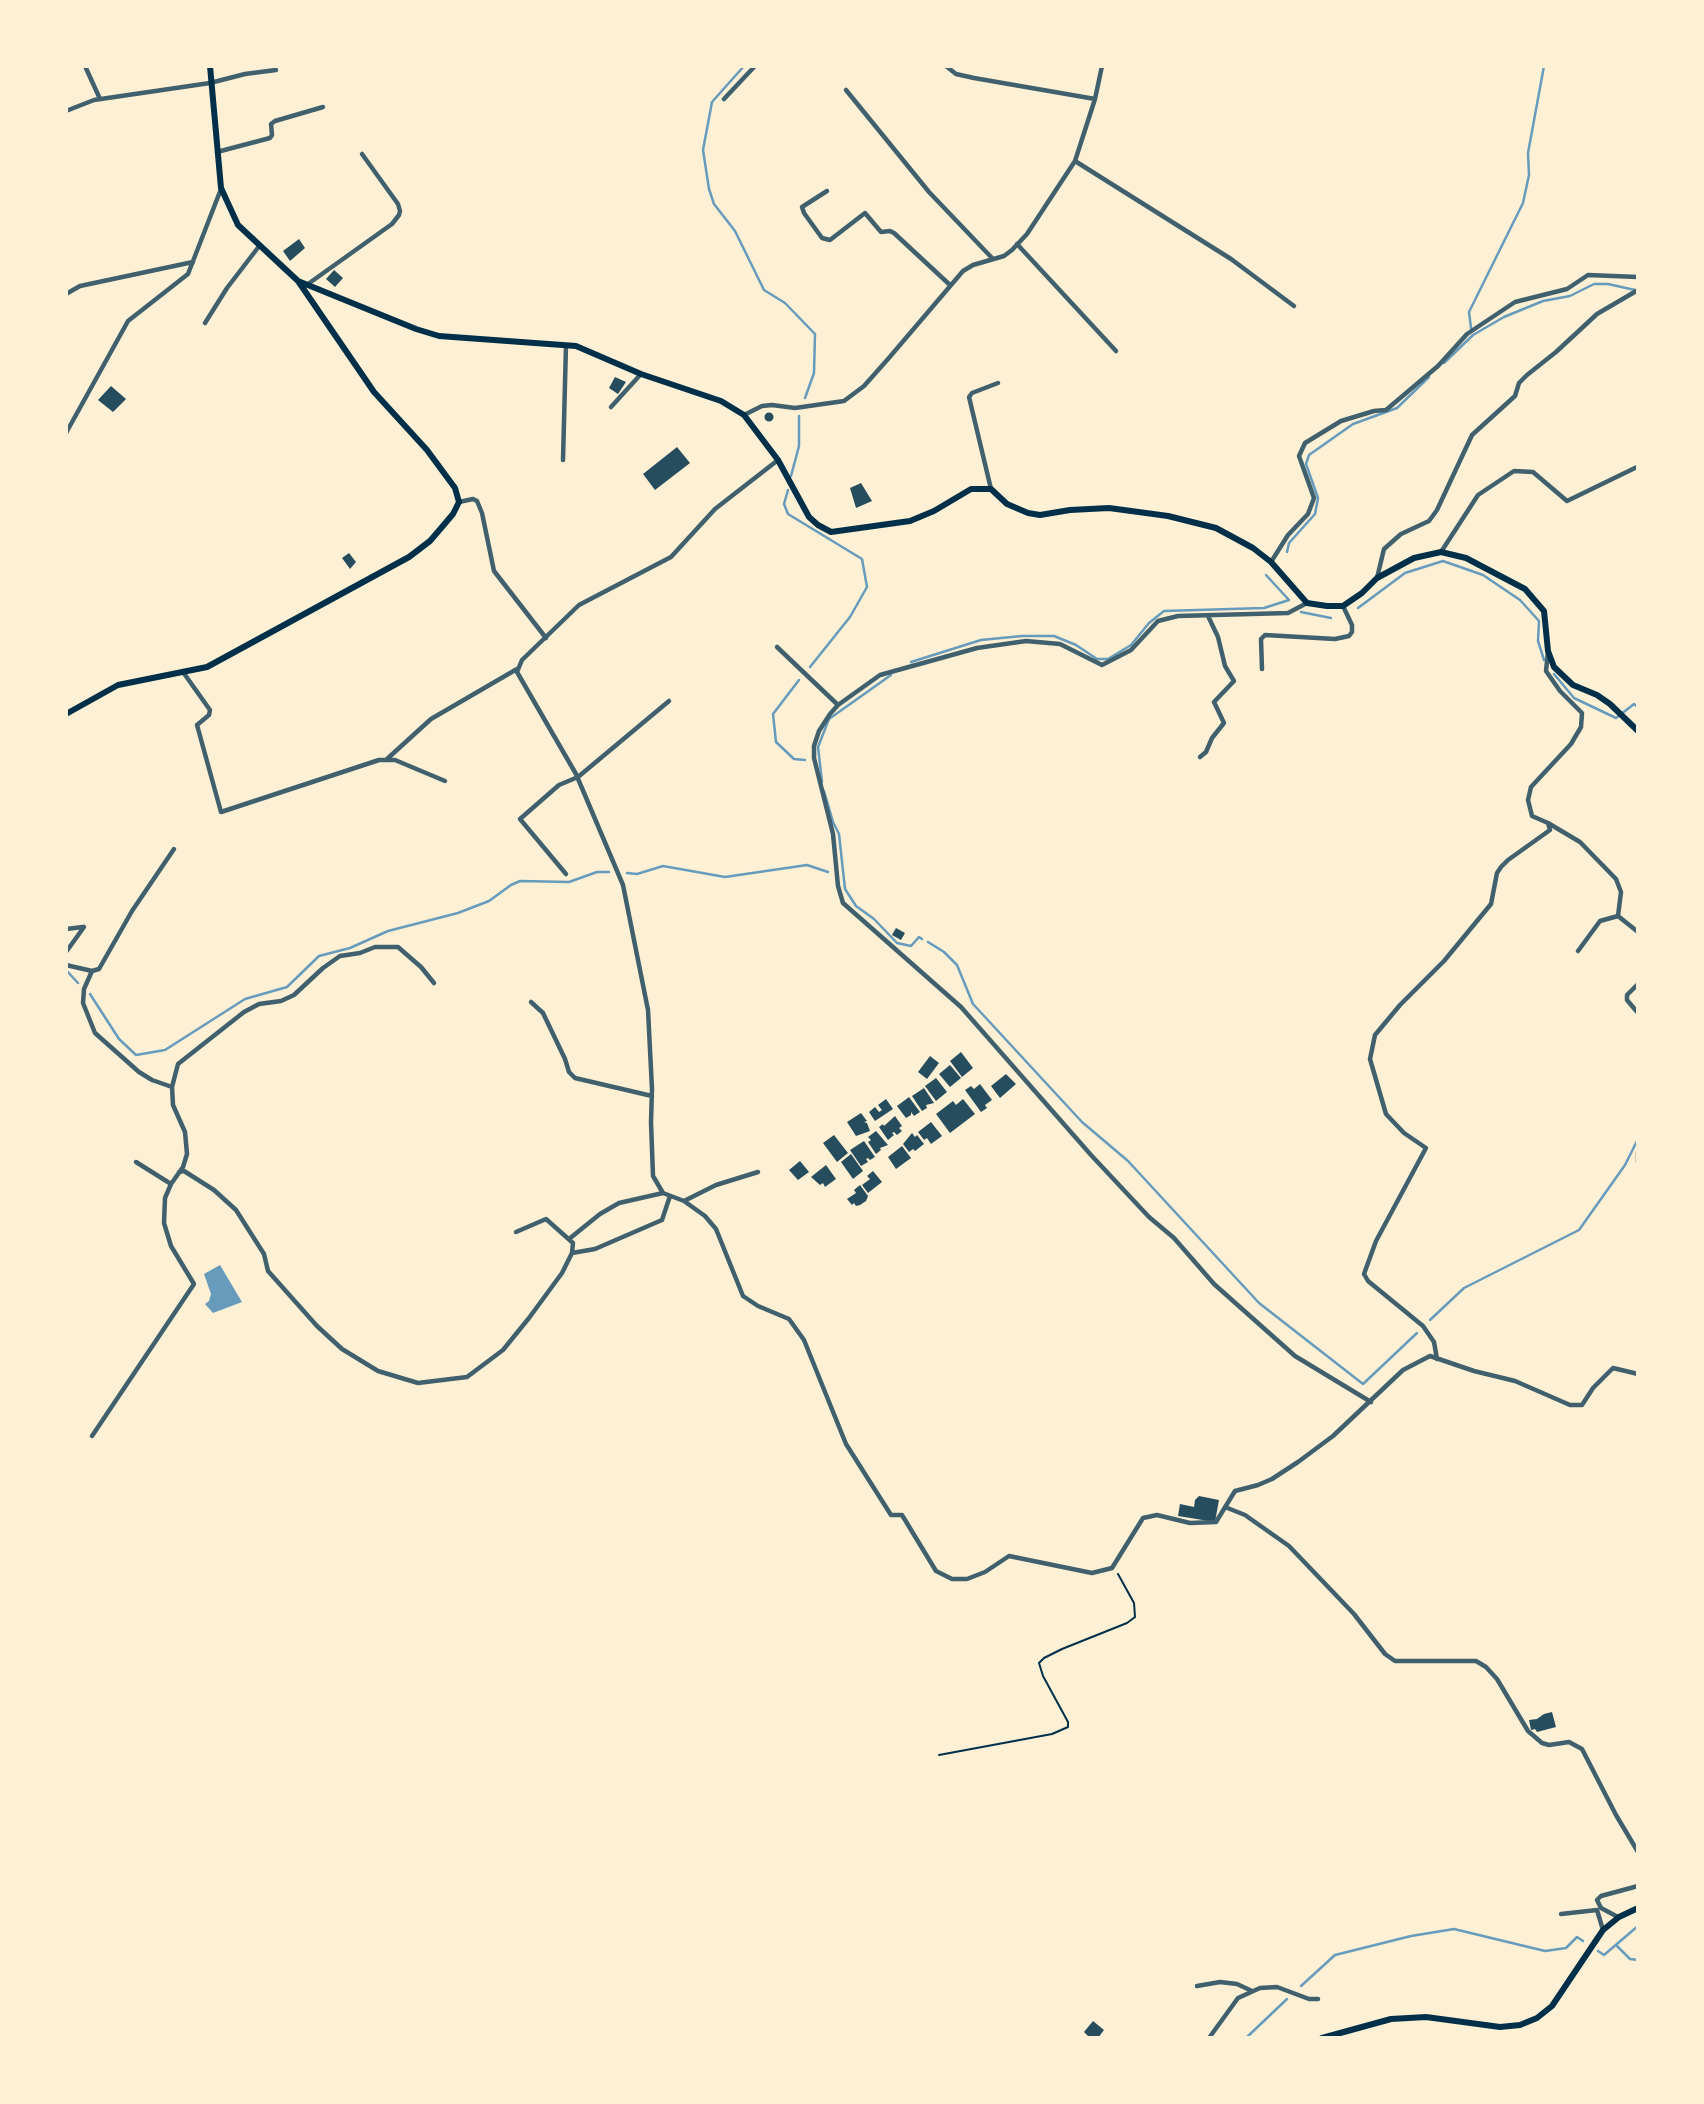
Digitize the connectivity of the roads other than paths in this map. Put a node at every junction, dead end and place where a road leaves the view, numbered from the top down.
1 (85, 66) edge
2 (210, 66) edge
3 (755, 66) edge
4 (946, 66) edge
5 (1102, 66) edge
6 (276, 70) dead end
7 (210, 83) junction
8 (846, 90) dead end
9 (100, 99) junction
10 (724, 99) dead end
11 (1095, 99) junction
12 (323, 107) dead end
13 (66, 111) edge
14 (218, 152) junction
15 (362, 154) dead end
16 (1075, 161) junction
17 (221, 188) junction
18 (827, 191) dead end
19 (1017, 244) junction
20 (260, 245) junction
21 (993, 258) junction
22 (194, 262) junction
23 (1637, 277) edge
24 (298, 281) junction
25 (308, 284) junction
26 (950, 285) junction
27 (1637, 290) edge
28 (66, 294) edge
29 (1294, 306) dead end
30 (205, 323) dead end
31 (566, 345) junction
32 (1116, 351) dead end
33 (641, 374) junction
34 (998, 383) dead end
35 (611, 407) dead end
36 (744, 415) junction
37 (66, 433) edge
38 (563, 460) dead end
39 (778, 460) junction
40 (1637, 467) edge
41 (991, 489) junction
42 (458, 502) junction
43 (1441, 552) junction
44 (1271, 562) junction
45 (1377, 578) junction
46 (1307, 603) junction
47 (1343, 606) junction
48 (1208, 615) junction
49 (546, 638) junction
50 (777, 647) dead end
51 (1548, 651) junction
52 (517, 668) junction
53 (1262, 670) dead end
54 (183, 672) junction
55 (669, 701) dead end
56 (838, 705) junction
57 (66, 714) edge
58 (1637, 731) edge
59 (1200, 757) dead end
60 (387, 759) junction
61 (578, 777) junction
62 (445, 781) dead end
63 (1548, 823) junction
64 (174, 849) dead end
65 (566, 874) dead end
66 (1618, 916) junction
67 (66, 929) edge
68 (1637, 932) edge
69 (1578, 951) dead end
70 (66, 952) edge
71 (66, 965) edge
72 (92, 971) junction
73 (434, 983) dead end
74 (1637, 984) edge
75 (531, 1002) dead end
76 (1637, 1013) edge
77 (172, 1087) junction
78 (652, 1096) junction
79 (1637, 1152) edge
80 (136, 1162) dead end
81 (1637, 1162) edge
82 (180, 1172) junction
83 (758, 1172) dead end
84 (171, 1184) junction
85 (663, 1193) junction
86 (670, 1196) junction
87 (684, 1201) junction
88 (516, 1232) dead end
89 (569, 1239) junction
90 (572, 1253) junction
91 (1437, 1359) junction
92 (1637, 1374) edge
93 (1371, 1402) junction
94 (92, 1436) dead end
95 (1224, 1507) junction
96 (1637, 1852) edge
97 (1637, 1886) edge
98 (1637, 1908) edge
99 (1561, 1914) dead end
100 (1619, 1917) junction
101 (1603, 1930) junction
102 (1197, 1986) dead end
103 (1253, 1991) junction
104 (1318, 1999) dead end
105 (1209, 2038) edge
106 (1322, 2038) edge

1 - 9 street
2 - 7 main road
3 - 10 street
4 - 11 street
5 - 11 street
6 - 7 street
7 - 9 street
7 - 14 main road
8 - 21 street
9 - 13 street
11 - 16 street
12 - 14 street
14 - 17 main road
15 - 25 street
16 - 19 street
16 - 29 street
17 - 20 main road
17 - 22 street
18 - 26 street
19 - 21 street
19 - 32 street
20 - 24 main road
20 - 30 street
21 - 26 street
22 - 28 street
22 - 37 street
23 - 44 street
24 - 25 main road
24 - 42 main road
25 - 31 main road
26 - 36 street
27 - 45 street
31 - 33 main road
31 - 38 street
33 - 35 street
33 - 36 main road
34 - 41 street
36 - 39 main road
39 - 41 main road
39 - 49 street
40 - 43 street
41 - 44 main road
42 - 49 street
42 - 54 main road
43 - 45 main road
43 - 51 main road
44 - 46 main road
45 - 47 main road
46 - 47 main road
46 - 48 street
47 - 53 street
48 - 56 street
48 - 59 street
49 - 52 street
50 - 56 street
51 - 58 main road
51 - 63 street
52 - 60 street
52 - 61 street
54 - 57 main road
54 - 60 street
55 - 61 street
56 - 93 street
60 - 62 street
61 - 65 street
61 - 78 street
63 - 66 street
63 - 91 street
64 - 72 street
66 - 68 street
66 - 69 street
67 - 70 street
71 - 72 street
72 - 77 street
73 - 77 street
74 - 76 street
75 - 78 street
77 - 82 street
78 - 85 street
79 - 81 street
80 - 84 street
82 - 84 street
82 - 90 street
83 - 87 street
84 - 94 street
85 - 86 street
85 - 89 street
86 - 87 street
86 - 90 street
87 - 95 street
88 - 89 street
89 - 90 street
91 - 92 street
91 - 93 street
93 - 95 street
95 - 96 street
97 - 100 street
98 - 100 main road
99 - 101 street
100 - 101 main road
101 - 106 main road
102 - 103 street
103 - 104 street
103 - 105 street

